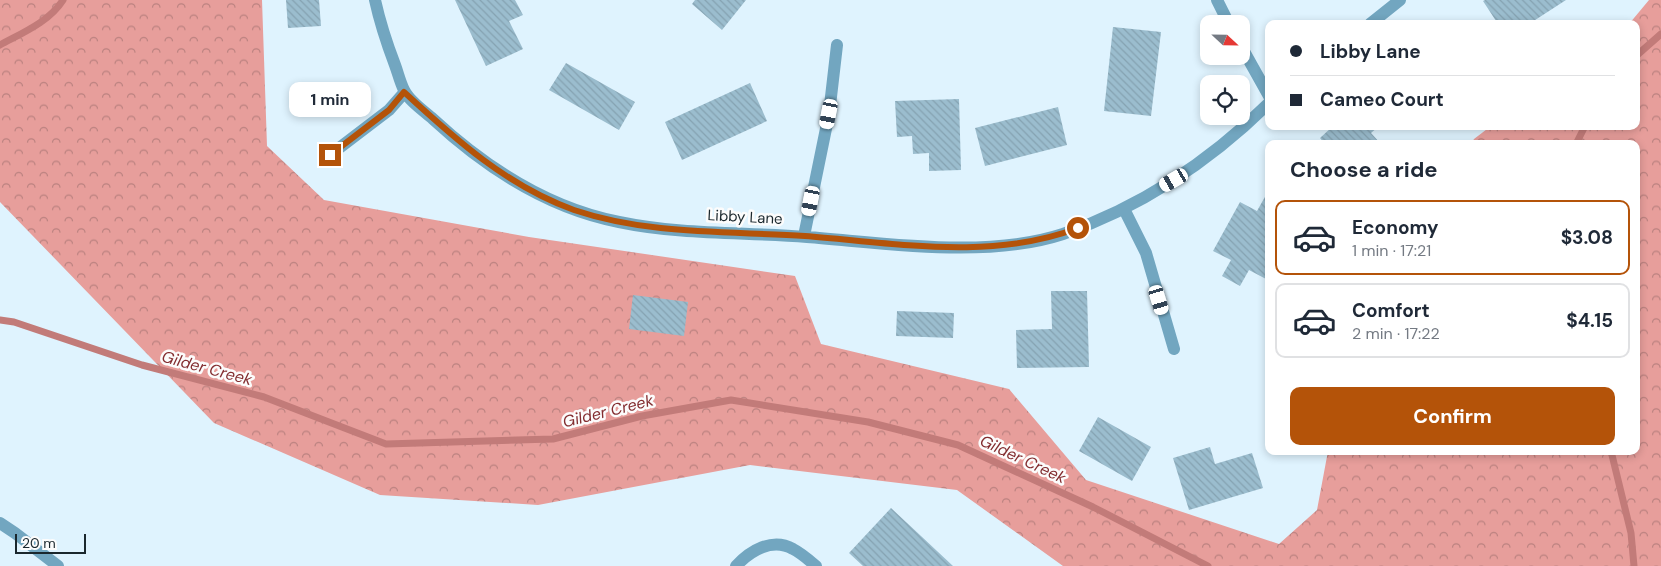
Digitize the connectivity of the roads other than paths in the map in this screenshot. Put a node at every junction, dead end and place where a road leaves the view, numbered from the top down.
1 (376, 0) edge
2 (1216, 0) edge
3 (1400, 0) edge
4 (1224, 15) edge
5 (1375, 20) edge
6 (837, 45) dead end
7 (1250, 62) edge
8 (1265, 89) edge
9 (404, 92) junction
10 (1265, 106) edge
11 (330, 155) dead end
12 (1124, 209) junction
13 (804, 236) junction
14 (1174, 349) dead end
15 (0, 524) edge
16 (58, 566) edge
17 (736, 566) edge
18 (816, 566) edge

1 - 9 street, Libby Lane
2 - 4 street
3 - 5 street
6 - 13 street
7 - 8 street
9 - 11 street
9 - 13 street, Libby Lane
10 - 12 street, Libby Lane
12 - 13 street, Libby Lane
12 - 14 street
15 - 16 street
17 - 18 street

